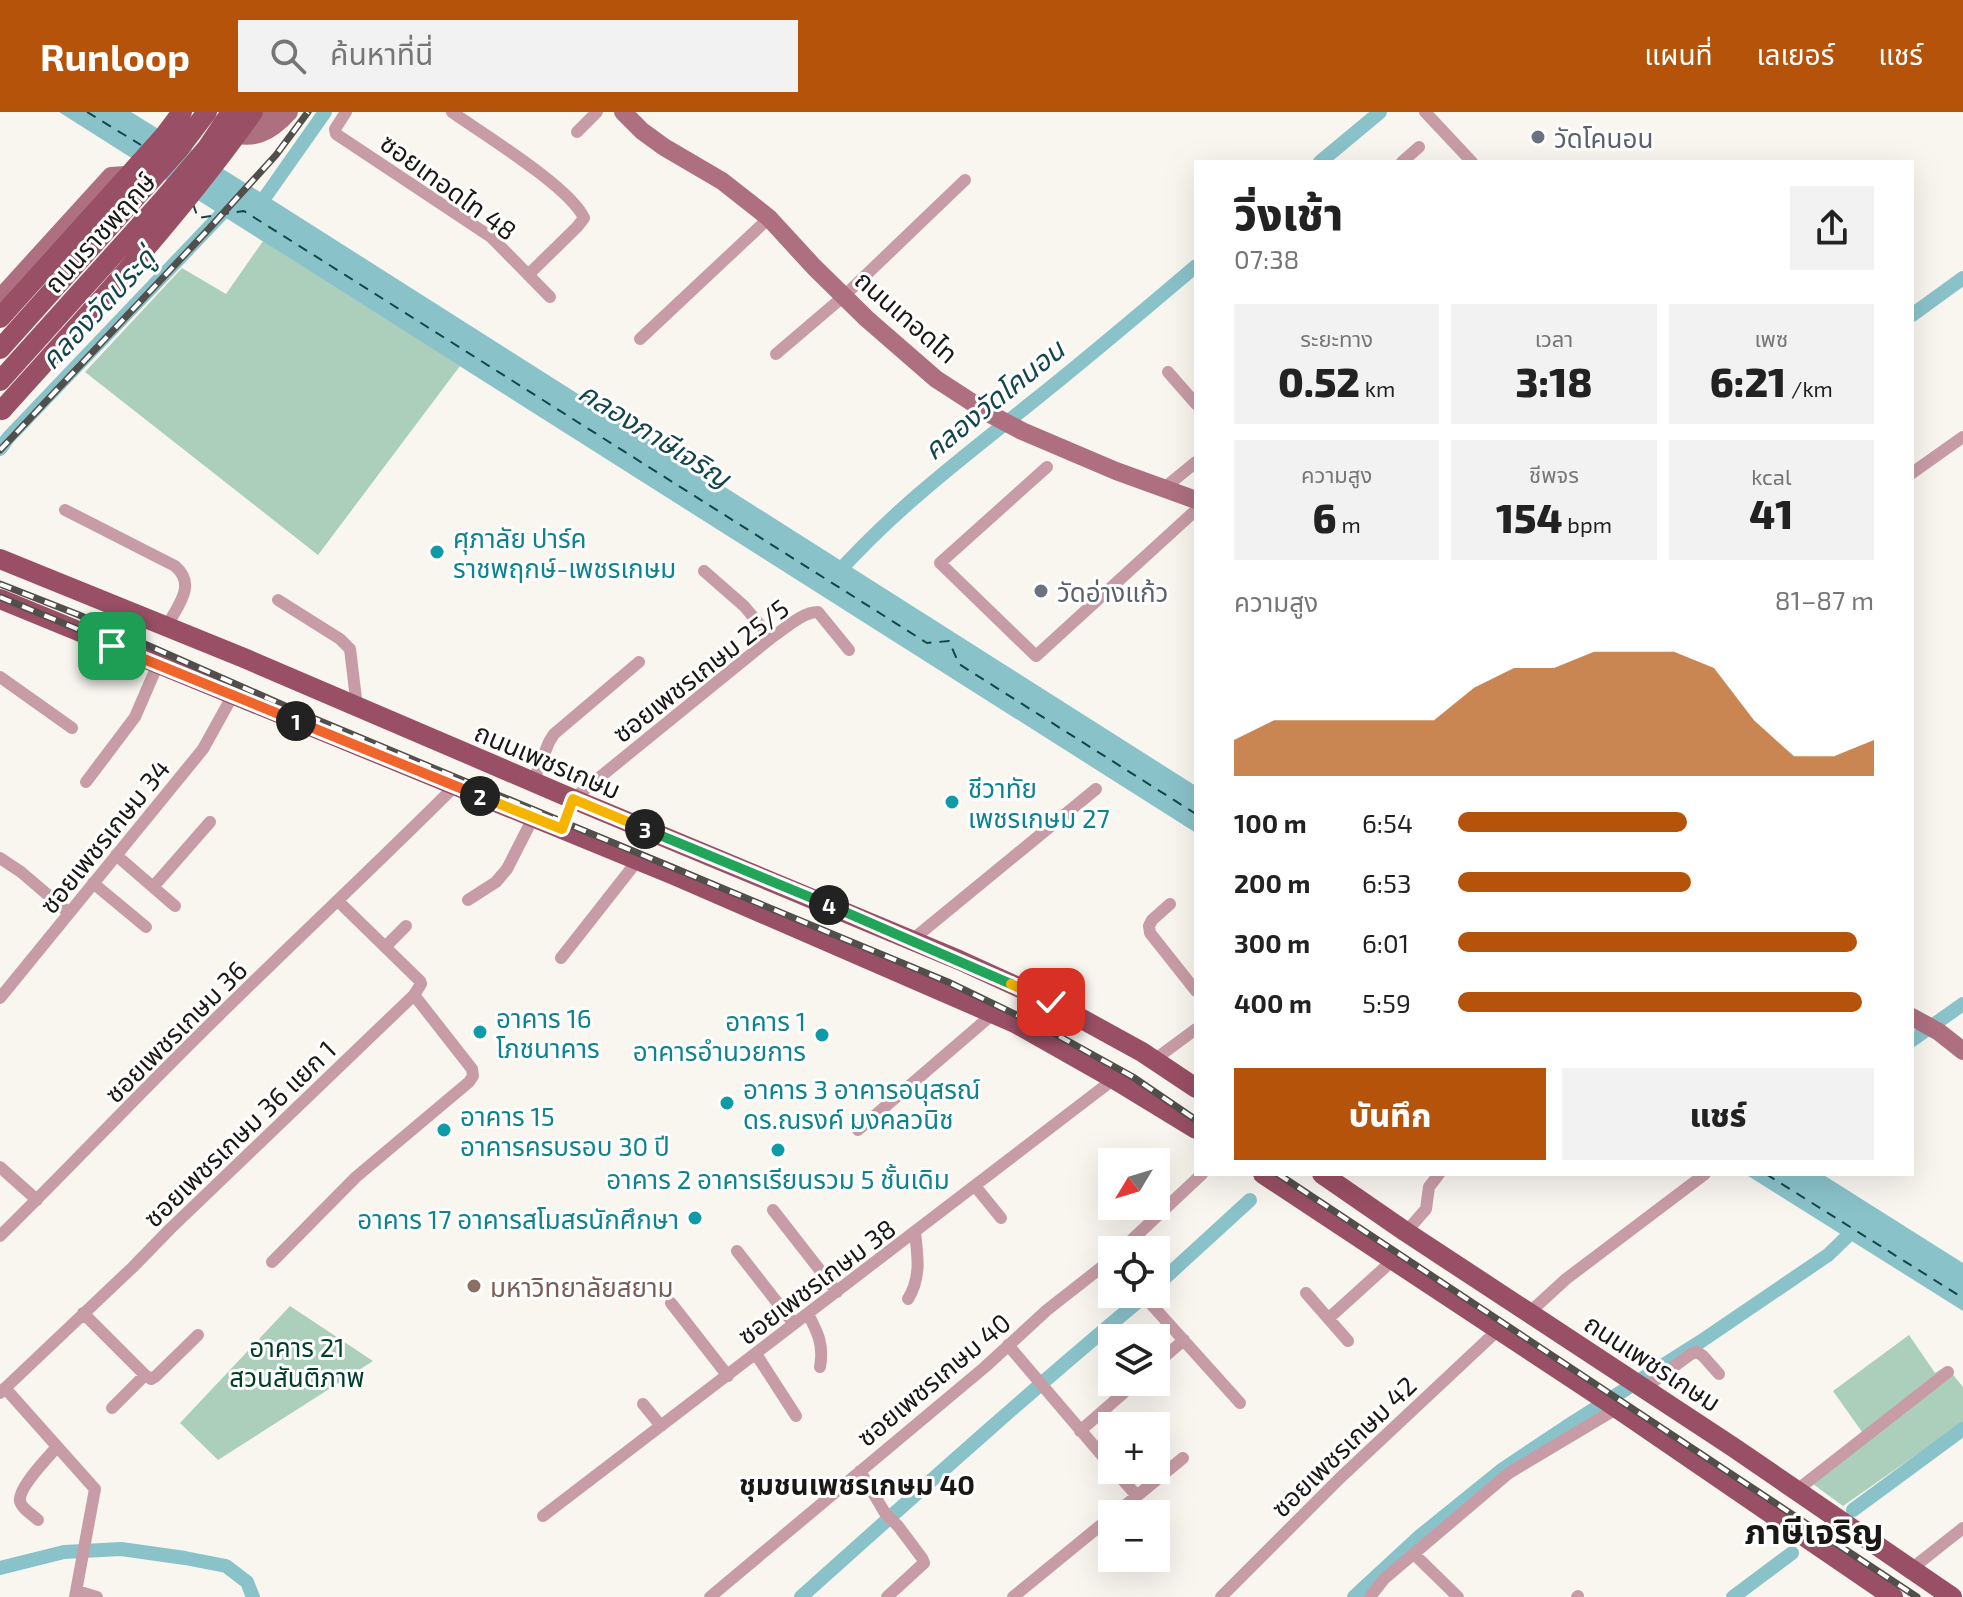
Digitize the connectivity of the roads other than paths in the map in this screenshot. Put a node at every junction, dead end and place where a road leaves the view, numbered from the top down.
1 (182, 112) edge
2 (200, 112) edge
3 (207, 112) edge
4 (231, 112) edge
5 (253, 112) edge
6 (269, 112) edge
7 (289, 112) edge
8 (346, 112) edge
9 (452, 112) edge
10 (597, 112) edge
11 (623, 112) edge
12 (1425, 112) edge
13 (577, 132) dead end
14 (1419, 147) dead end
15 (1404, 160) edge
16 (1470, 160) edge
17 (965, 180) dead end
18 (769, 218) junction
19 (528, 275) junction
20 (844, 296) junction
21 (550, 297) dead end
22 (0, 298) edge
23 (0, 318) edge
24 (640, 339) dead end
25 (0, 349) edge
26 (776, 354) dead end
27 (0, 372) edge
28 (1168, 372) dead end
29 (0, 381) edge
30 (1194, 402) edge
31 (1, 411) edge
32 (1963, 437) edge
33 (1194, 464) edge
34 (1047, 467) dead end
35 (1914, 472) edge
36 (1163, 489) junction
37 (1194, 499) edge
38 (65, 510) dead end
39 (1194, 512) edge
40 (0, 559) edge
41 (704, 571) dead end
42 (0, 599) edge
43 (278, 600) dead end
44 (0, 610) edge
45 (167, 626) junction
46 (771, 638) junction
47 (112, 646) junction
48 (849, 650) dead end
49 (639, 662) dead end
50 (158, 664) junction
51 (0, 677) edge
52 (233, 695) junction
53 (357, 707) junction
54 (72, 728) dead end
55 (86, 782) dead end
56 (533, 782) junction
57 (455, 786) junction
58 (1096, 789) dead end
59 (573, 799) junction
60 (533, 818) junction
61 (210, 822) dead end
62 (562, 829) junction
63 (116, 855) junction
64 (0, 858) edge
65 (638, 860) junction
66 (93, 883) junction
67 (153, 887) junction
68 (468, 900) dead end
69 (338, 901) junction
70 (1170, 904) dead end
71 (175, 906) dead end
72 (69, 913) junction
73 (406, 926) dead end
74 (146, 927) dead end
75 (912, 940) junction
76 (385, 947) junction
77 (561, 958) dead end
78 (1194, 988) edge
79 (414, 995) junction
80 (0, 998) edge
81 (994, 1013) junction
82 (1921, 1022) edge
83 (1194, 1030) edge
84 (1963, 1051) edge
85 (1154, 1060) junction
86 (1114, 1079) junction
87 (1194, 1087) edge
88 (1194, 1128) edge
89 (858, 1130) dead end
90 (0, 1167) edge
91 (1200, 1176) edge
92 (1266, 1176) edge
93 (1325, 1176) edge
94 (1437, 1176) edge
95 (1702, 1176) edge
96 (975, 1186) junction
97 (37, 1200) junction
98 (773, 1210) dead end
99 (1001, 1218) dead end
100 (1406, 1232) junction
101 (915, 1233) junction
102 (0, 1236) edge
103 (1136, 1236) edge
104 (737, 1251) dead end
105 (1392, 1261) junction
106 (272, 1262) dead end
107 (1098, 1270) edge
108 (837, 1292) junction
109 (1306, 1293) dead end
110 (908, 1299) dead end
111 (671, 1303) dead end
112 (1155, 1308) edge
113 (1530, 1312) junction
114 (83, 1313) junction
115 (808, 1314) junction
116 (1329, 1318) junction
117 (794, 1324) junction
118 (1498, 1330) junction
119 (198, 1335) dead end
120 (1184, 1340) junction
121 (1348, 1341) dead end
122 (1008, 1345) junction
123 (1170, 1352) edge
124 (756, 1354) junction
125 (820, 1367) dead end
126 (1948, 1372) dead end
127 (1719, 1374) dead end
128 (145, 1375) junction
129 (728, 1376) junction
130 (1644, 1387) junction
131 (2, 1390) edge
132 (1120, 1396) edge
133 (1240, 1403) dead end
134 (643, 1404) dead end
135 (1612, 1406) junction
136 (112, 1408) dead end
137 (796, 1416) dead end
138 (661, 1426) junction
139 (1080, 1431) junction
140 (57, 1447) junction
141 (1098, 1452) edge
142 (1183, 1458) dead end
143 (860, 1471) junction
144 (1126, 1484) edge
145 (1797, 1490) junction
146 (1137, 1496) junction
147 (1132, 1500) edge
148 (543, 1516) dead end
149 (38, 1520) dead end
150 (1098, 1527) edge
151 (1963, 1528) edge
152 (1414, 1554) junction
153 (1910, 1570) junction
154 (76, 1594) edge
155 (97, 1597) edge
156 (710, 1597) edge
157 (887, 1597) edge
158 (1013, 1597) edge
159 (1221, 1597) edge
160 (1370, 1597) edge
161 (1458, 1597) edge
162 (1893, 1597) edge
163 (1952, 1597) edge

1 - 23 main road, bridge
2 - 7 main road
3 - 25 main road, ถนนราชพฤกษ์, bridge
4 - 6 main road, ถนนราชพฤกษ์
4 - 29 main road, ถนนราชพฤกษ์, bridge
5 - 31 main road, bridge
8 - 19 street, ซอยเทอดไท 48
9 - 19 street
10 - 13 street
11 - 18 main road, ถนนเทอดไท
12 - 16 street
14 - 15 street
17 - 20 street
18 - 20 main road, ถนนเทอดไท
18 - 24 street
19 - 21 street, ซอยเทอดไท 48
20 - 26 street
20 - 36 main road, ถนนเทอดไท
22 - 27 main road
28 - 30 street
32 - 35 street
33 - 36 street
34 - 39 street
36 - 37 main road, ถนนเทอดไท
38 - 45 street
40 - 45 main road, ถนนเพชรเกษม
41 - 46 street
42 - 47 main road
43 - 53 street
44 - 47 main road
45 - 53 main road, ถนนเพชรเกษม
46 - 48 street, ซอยเพชรเกษม 25/5
46 - 59 street, ซอยเพชรเกษม 25/5
47 - 50 main road
49 - 56 street
50 - 52 main road
50 - 55 street
51 - 54 street
52 - 57 main road
52 - 63 street, ซอยเพชรเกษม 34
53 - 56 main road, ถนนเพชรเกษม
56 - 59 main road, ถนนเพชรเกษม
57 - 60 main road
57 - 69 street, ซอยเพชรเกษม 36
58 - 75 street
59 - 62 main road
59 - 75 main road, ถนนเพชรเกษม
60 - 62 main road
60 - 68 street
61 - 67 street
62 - 65 main road
63 - 66 street, ซอยเพชรเกษม 34
63 - 67 street
64 - 72 street
65 - 77 street
65 - 81 main road
66 - 72 street, ซอยเพชรเกษม 34
66 - 74 street
67 - 71 street
69 - 76 street
69 - 97 street, ซอยเพชรเกษม 36
70 - 78 street
72 - 80 street, ซอยเพชรเกษม 34
73 - 76 street
75 - 85 main road, ถนนเพชรเกษม
76 - 79 street
79 - 106 street
79 - 114 street, ซอยเพชรเกษม 36 แยก 1
81 - 86 main road
81 - 89 street
82 - 84 main road
83 - 85 street
85 - 87 main road, ถนนเพชรเกษม
86 - 88 main road
86 - 96 street, ซอยเพชรเกษม 38
90 - 97 street
91 - 103 street
92 - 105 main road
93 - 100 main road, ถนนเพชรเกษม
94 - 100 street
95 - 113 street
96 - 99 street
96 - 101 street, ซอยเพชรเกษม 38
97 - 102 street, ซอยเพชรเกษม 36
98 - 108 street
100 - 113 main road, ถนนเพชรเกษม
101 - 108 street, ซอยเพชรเกษม 38
101 - 110 street
104 - 117 street
105 - 116 street
105 - 118 main road
107 - 122 street, ซอยเพชรเกษม 40
108 - 115 street, ซอยเพชรเกษม 38
109 - 116 street
111 - 129 street
112 - 120 street
113 - 130 main road, ถนนเพชรเกษม
114 - 128 street
114 - 131 street, ซอยเพชรเกษม 36 แยก 1
115 - 117 street, ซอยเพชรเกษม 38
115 - 125 street
116 - 121 street
117 - 124 street, ซอยเพชรเกษม 38
118 - 135 main road
118 - 159 street, ซอยเพชรเกษม 42
119 - 128 street
120 - 123 street
120 - 133 street
122 - 139 street
122 - 143 street, ซอยเพชรเกษม 40
124 - 129 street, ซอยเพชรเกษม 38
124 - 137 street
126 - 145 street
127 - 130 street
128 - 136 street
129 - 138 street, ซอยเพชรเกษม 38
130 - 145 main road, ถนนเพชรเกษม
131 - 140 street
132 - 139 street
134 - 138 street
135 - 152 street
135 - 162 main road
138 - 148 street, ซอยเพชรเกษม 38
139 - 141 street
140 - 149 street
140 - 154 street
142 - 146 street
143 - 156 street, ซอยเพชรเกษม 40
143 - 157 street
144 - 146 street
145 - 153 main road, ถนนเพชรเกษม
146 - 147 street
150 - 158 street
151 - 153 street
152 - 160 street
152 - 161 street
153 - 163 main road, ถนนเพชรเกษม
154 - 155 street

